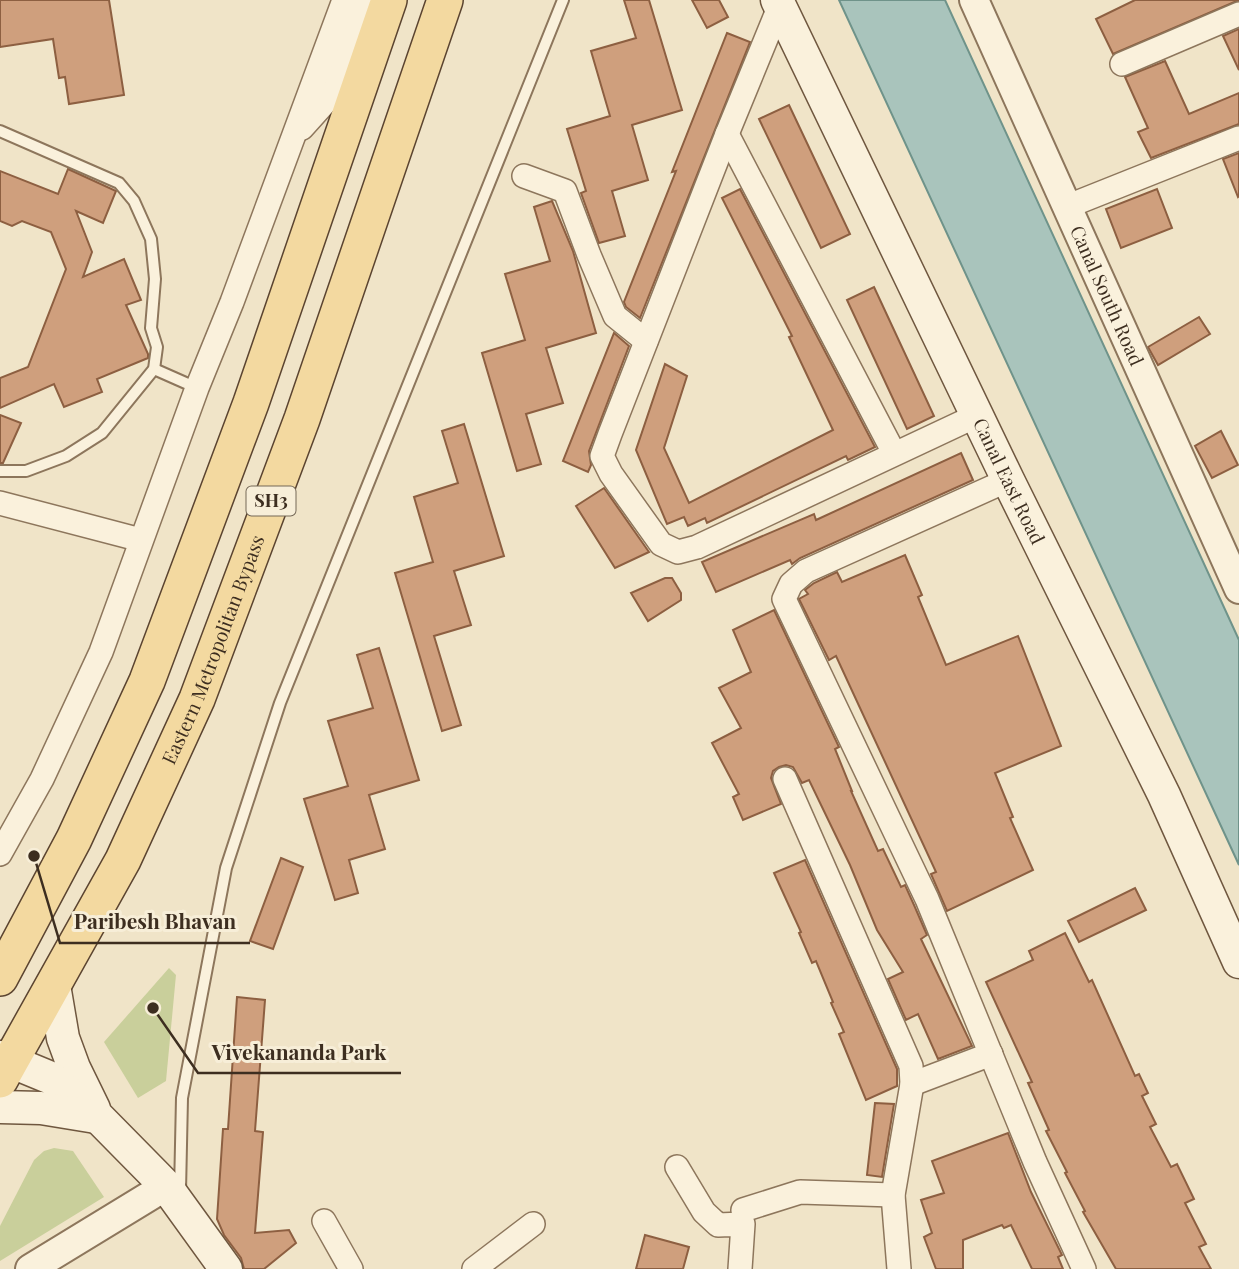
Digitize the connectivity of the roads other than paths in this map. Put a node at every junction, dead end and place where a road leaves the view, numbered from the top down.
1 (344, 0) edge
2 (367, 0) edge
3 (389, 0) edge
4 (445, 0) edge
5 (563, 0) edge
6 (974, 0) edge
7 (778, 3) edge
8 (1239, 14) edge
9 (1122, 64) dead end
10 (0, 131) edge
11 (727, 134) junction
12 (293, 138) junction
13 (1239, 138) edge
14 (524, 176) dead end
15 (1066, 208) junction
16 (646, 341) junction
17 (154, 369) junction
18 (197, 388) junction
19 (978, 415) junction
20 (894, 453) junction
21 (0, 471) edge
22 (1008, 480) junction
23 (0, 503) edge
24 (141, 540) junction
25 (1239, 589) edge
26 (785, 779) dead end
27 (0, 854) edge
28 (1239, 962) edge
29 (0, 978) edge
30 (54, 985) junction
31 (991, 1054) junction
32 (3, 1066) edge
33 (912, 1084) junction
34 (0, 1107) edge
35 (98, 1117) junction
36 (677, 1167) dead end
37 (173, 1195) junction
38 (893, 1195) junction
39 (743, 1210) dead end
40 (324, 1221) dead end
41 (533, 1224) dead end
42 (30, 1269) edge
43 (226, 1269) edge
44 (352, 1269) edge
45 (474, 1269) edge
46 (740, 1269) edge
47 (899, 1269) edge
48 (1084, 1269) edge

1 - 12 street
2 - 12 street
3 - 29 main road, SH3
4 - 30 main road, Eastern Metropolitan Bypass / SH3
5 - 37 lane
6 - 15 street, Canal South Road
7 - 11 street
7 - 19 main road, Canal East Road
8 - 9 street
10 - 17 lane
11 - 16 street
11 - 20 street
12 - 18 street
13 - 15 street
14 - 16 street
15 - 25 street, Canal South Road
16 - 20 street
17 - 18 lane
17 - 21 lane
18 - 24 street
19 - 20 street
19 - 22 main road, Canal East Road
22 - 28 main road, Canal East Road
22 - 31 street
23 - 24 street
24 - 27 street
26 - 33 street
30 - 32 main road, Eastern Metropolitan Bypass / SH3
30 - 35 main road
31 - 33 street
31 - 48 street
32 - 35 main road
33 - 38 street
34 - 35 main road
35 - 37 main road
36 - 46 street
37 - 42 street
37 - 43 main road
38 - 39 street
38 - 47 street
40 - 44 street
41 - 45 street

